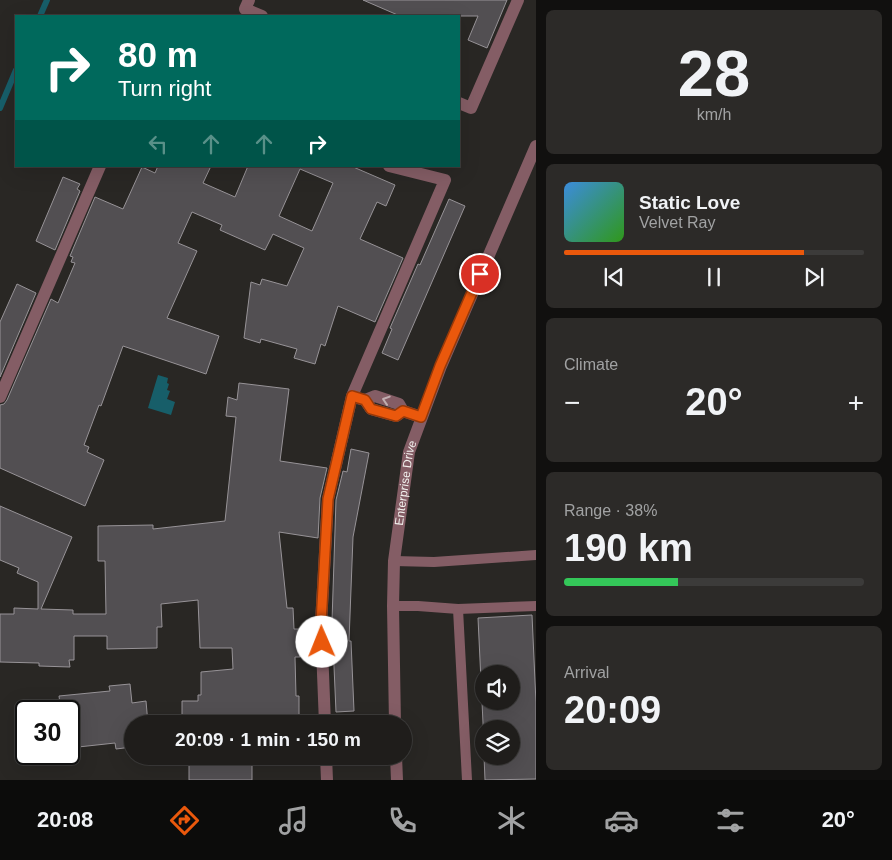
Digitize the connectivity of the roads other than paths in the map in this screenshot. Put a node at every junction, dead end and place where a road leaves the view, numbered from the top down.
1 (250, 0) edge
2 (518, 0) edge
3 (260, 15) edge
4 (460, 103) edge
5 (536, 146) edge
6 (100, 167) edge
7 (393, 167) edge
8 (352, 396) junction
9 (0, 397) edge
10 (421, 417) junction
11 (536, 555) edge
12 (394, 561) junction
13 (392, 606) junction
14 (536, 606) edge
15 (458, 609) junction
16 (324, 715) edge
17 (395, 715) edge
18 (326, 765) edge
19 (396, 765) edge
20 (327, 780) edge
21 (397, 780) edge
22 (467, 780) edge

1 - 3 street
2 - 4 street
5 - 10 street, Enterprise Drive
6 - 9 street
7 - 8 street
8 - 10 street
8 - 16 street
10 - 12 street, Enterprise Drive
11 - 12 lane
12 - 13 street, Enterprise Drive
13 - 15 lane
13 - 17 street, Enterprise Drive
14 - 15 lane
15 - 22 lane
18 - 20 street
19 - 21 street

